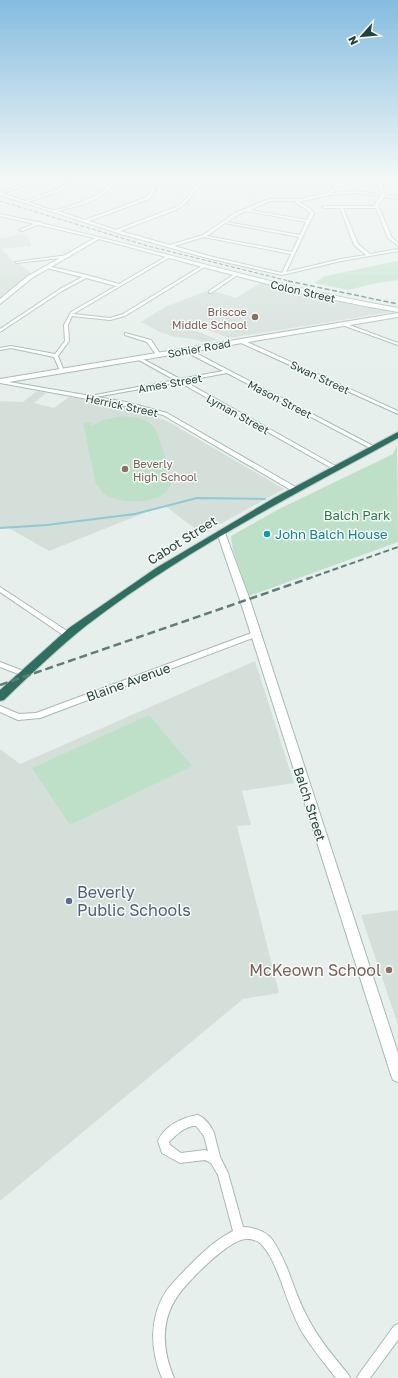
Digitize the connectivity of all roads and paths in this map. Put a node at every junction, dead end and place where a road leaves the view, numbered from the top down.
1 (91, 242) edge
2 (111, 242) edge
3 (158, 242) edge
4 (183, 242) edge
5 (237, 242) edge
6 (298, 242) edge
7 (355, 242) edge
8 (171, 246) junction
9 (398, 250) edge
10 (292, 253) junction
11 (369, 255) junction
12 (68, 256) junction
13 (168, 256) junction
14 (17, 262) dead end
15 (204, 266) junction
16 (48, 267) junction
17 (238, 274) junction
18 (283, 274) junction
19 (87, 276) junction
20 (119, 285) junction
21 (210, 292) dead end
22 (0, 302) edge
23 (398, 310) edge
24 (71, 315) junction
25 (398, 315) edge
26 (343, 324) junction
27 (0, 331) edge
28 (127, 334) dead end
29 (241, 341) junction
30 (398, 344) edge
31 (0, 348) edge
32 (186, 350) junction
33 (159, 355) junction
34 (56, 356) junction
35 (139, 358) junction
36 (62, 371) junction
37 (227, 372) junction
38 (28, 376) junction
39 (0, 381) edge
40 (179, 381) junction
41 (26, 386) junction
42 (90, 397) junction
43 (398, 413) edge
44 (398, 435) edge
45 (374, 448) junction
46 (336, 469) junction
47 (296, 491) junction
48 (221, 533) junction
49 (0, 589) edge
50 (256, 634) junction
51 (68, 635) junction
52 (0, 664) edge
53 (24, 674) junction
54 (0, 696) edge
55 (0, 709) edge
56 (398, 1075) edge
57 (214, 1159) junction
58 (239, 1234) junction
59 (398, 1330) edge
60 (168, 1378) edge
61 (344, 1378) edge
62 (363, 1378) edge

1 - 12 main road
2 - 13 main road, Colon Street
3 - 8 street
4 - 8 street
5 - 10 street
6 - 10 street
7 - 11 street
8 - 18 street
9 - 11 street
10 - 18 street
11 - 18 street
12 - 14 street
12 - 16 main road
13 - 15 main road, Colon Street
13 - 20 street
15 - 17 main road, Colon Street
15 - 24 street
16 - 19 street
16 - 22 main road
17 - 21 street
17 - 23 main road, Colon Street
19 - 20 street
19 - 27 street
20 - 24 street
24 - 34 street
25 - 26 main road, Sohier Road
26 - 29 main road, Sohier Road
26 - 30 street
28 - 33 street
29 - 32 main road, Sohier Road
29 - 43 street, Swan Street
31 - 34 street
32 - 33 main road, Sohier Road
32 - 37 street, Mason Street
33 - 35 main road, Sohier Road
34 - 36 street
35 - 36 main road, Sohier Road
35 - 40 street, Lyman Street
36 - 38 main road, Sohier Road
37 - 40 street, Ames Street
37 - 45 street, Mason Street
38 - 39 main road, Sohier Road
38 - 41 main road
39 - 41 main road, Herrick Street
40 - 42 street, Ames Street
40 - 46 street, Lyman Street
41 - 42 main road, Herrick Street
42 - 47 main road, Herrick Street
44 - 45 highway, Cabot Street
45 - 46 highway, Cabot Street
46 - 47 highway, Cabot Street
47 - 48 highway, Cabot Street
48 - 50 main road, Balch Street
48 - 51 highway, Cabot Street
49 - 51 street
50 - 55 street, Blaine Avenue
50 - 56 main road, Balch Street
51 - 53 highway, Cabot Street
52 - 53 street
53 - 54 highway, Cabot Street
57 - 57 street
57 - 58 street
58 - 60 street
58 - 61 street
59 - 62 street

